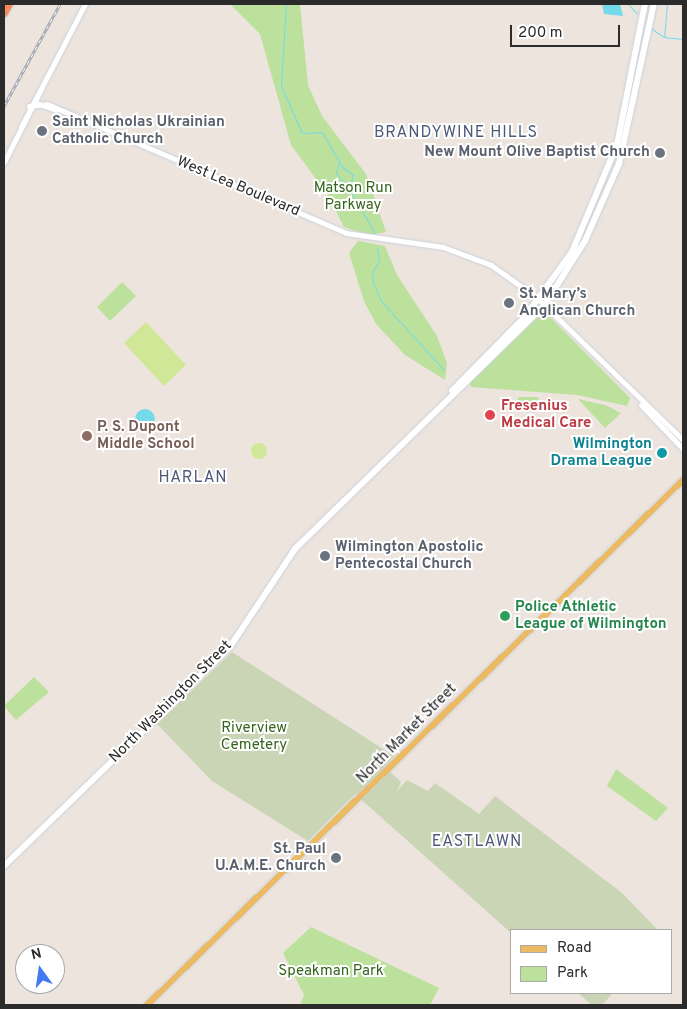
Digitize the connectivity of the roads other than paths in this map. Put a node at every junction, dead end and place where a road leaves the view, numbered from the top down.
1 (9, 4) edge
2 (85, 4) edge
3 (645, 4) edge
4 (654, 4) edge
5 (4, 14) edge
6 (43, 82) junction
7 (41, 90) junction
8 (36, 102) junction
9 (49, 108) junction
10 (30, 114) junction
11 (21, 126) junction
12 (4, 162) edge
13 (539, 299) junction
14 (544, 306) junction
15 (448, 397) junction
16 (637, 398) junction
17 (683, 440) edge
18 (683, 449) edge
19 (683, 480) edge
20 (4, 866) edge
21 (148, 1005) edge

1 - 5 highway
2 - 6 street
3 - 13 main road, North Washington Street
4 - 14 main road, North Washington Street
6 - 7 street
6 - 8 street
7 - 8 street
7 - 9 street
8 - 9 street, West Lea Boulevard
8 - 10 street
8 - 11 street
9 - 10 street
9 - 13 street, West Lea Boulevard
10 - 11 street
11 - 12 street
13 - 14 street, West Lea Boulevard
13 - 15 main road, North Washington Street
14 - 15 main road, North Washington Street
14 - 16 street, West Lea Boulevard
15 - 20 main road, North Washington Street
16 - 17 street, West Lea Boulevard
16 - 18 street, West Lea Boulevard
19 - 21 main road, North Market Street

